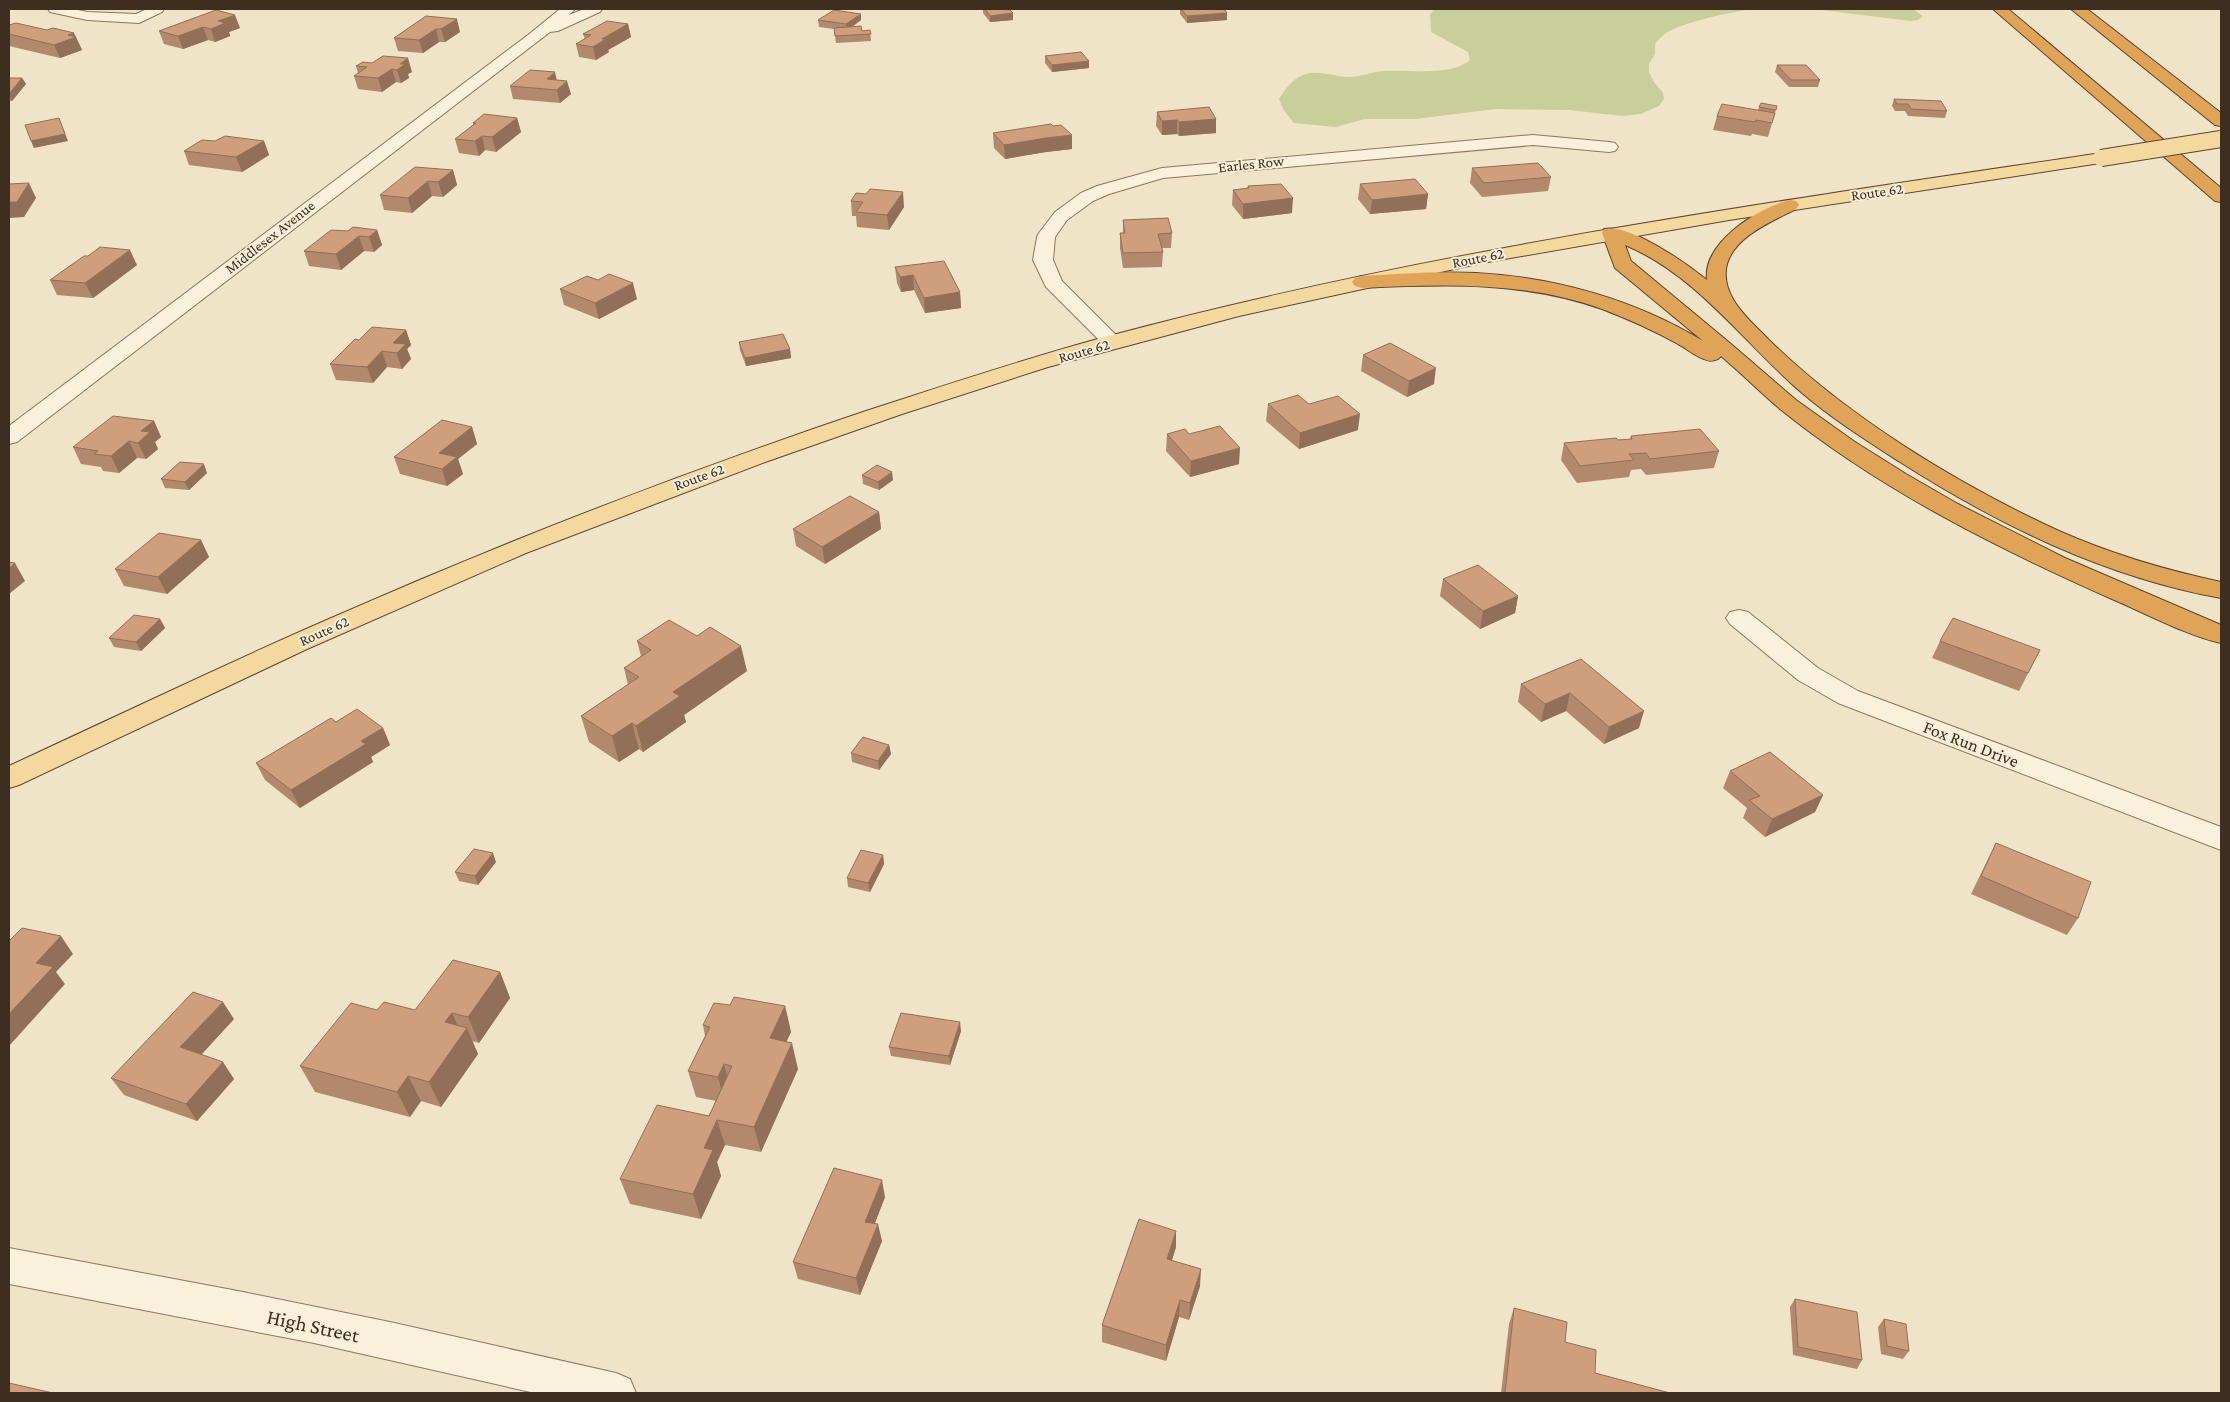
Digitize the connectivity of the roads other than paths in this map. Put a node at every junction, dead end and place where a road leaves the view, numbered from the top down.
1 (55, 9) edge
2 (157, 9) edge
3 (568, 9) edge
4 (595, 9) edge
5 (2000, 9) edge
6 (2079, 9) edge
7 (533, 38) junction
8 (2221, 103) edge
9 (2123, 114) junction
10 (2221, 121) edge
11 (2221, 139) edge
12 (1609, 147) dead end
13 (2221, 198) edge
14 (1790, 204) junction
15 (2221, 209) edge
16 (1611, 233) junction
17 (1362, 282) junction
18 (1730, 313) junction
19 (1112, 342) junction
20 (1797, 411) junction
21 (9, 437) edge
22 (2221, 590) edge
23 (1739, 618) dead end
24 (2221, 635) edge
25 (9, 778) edge
26 (2221, 839) edge
27 (9, 1266) edge
28 (616, 1393) edge

1 - 2 street
3 - 7 street, Middlesex Avenue
4 - 7 street, Middlesex Avenue
5 - 9 highway
6 - 8 highway
6 - 10 highway
7 - 21 street, Middlesex Avenue
9 - 13 highway
9 - 15 highway
11 - 14 main road, Route 62, bridge
12 - 19 street, Earles Row
14 - 16 main road, Route 62
14 - 18 highway
16 - 17 main road, Route 62
16 - 18 highway
16 - 20 highway
17 - 19 main road, Route 62
17 - 20 highway
18 - 22 highway
19 - 25 main road, Route 62
20 - 24 highway
23 - 26 street, Fox Run Drive
27 - 28 street, High Street

